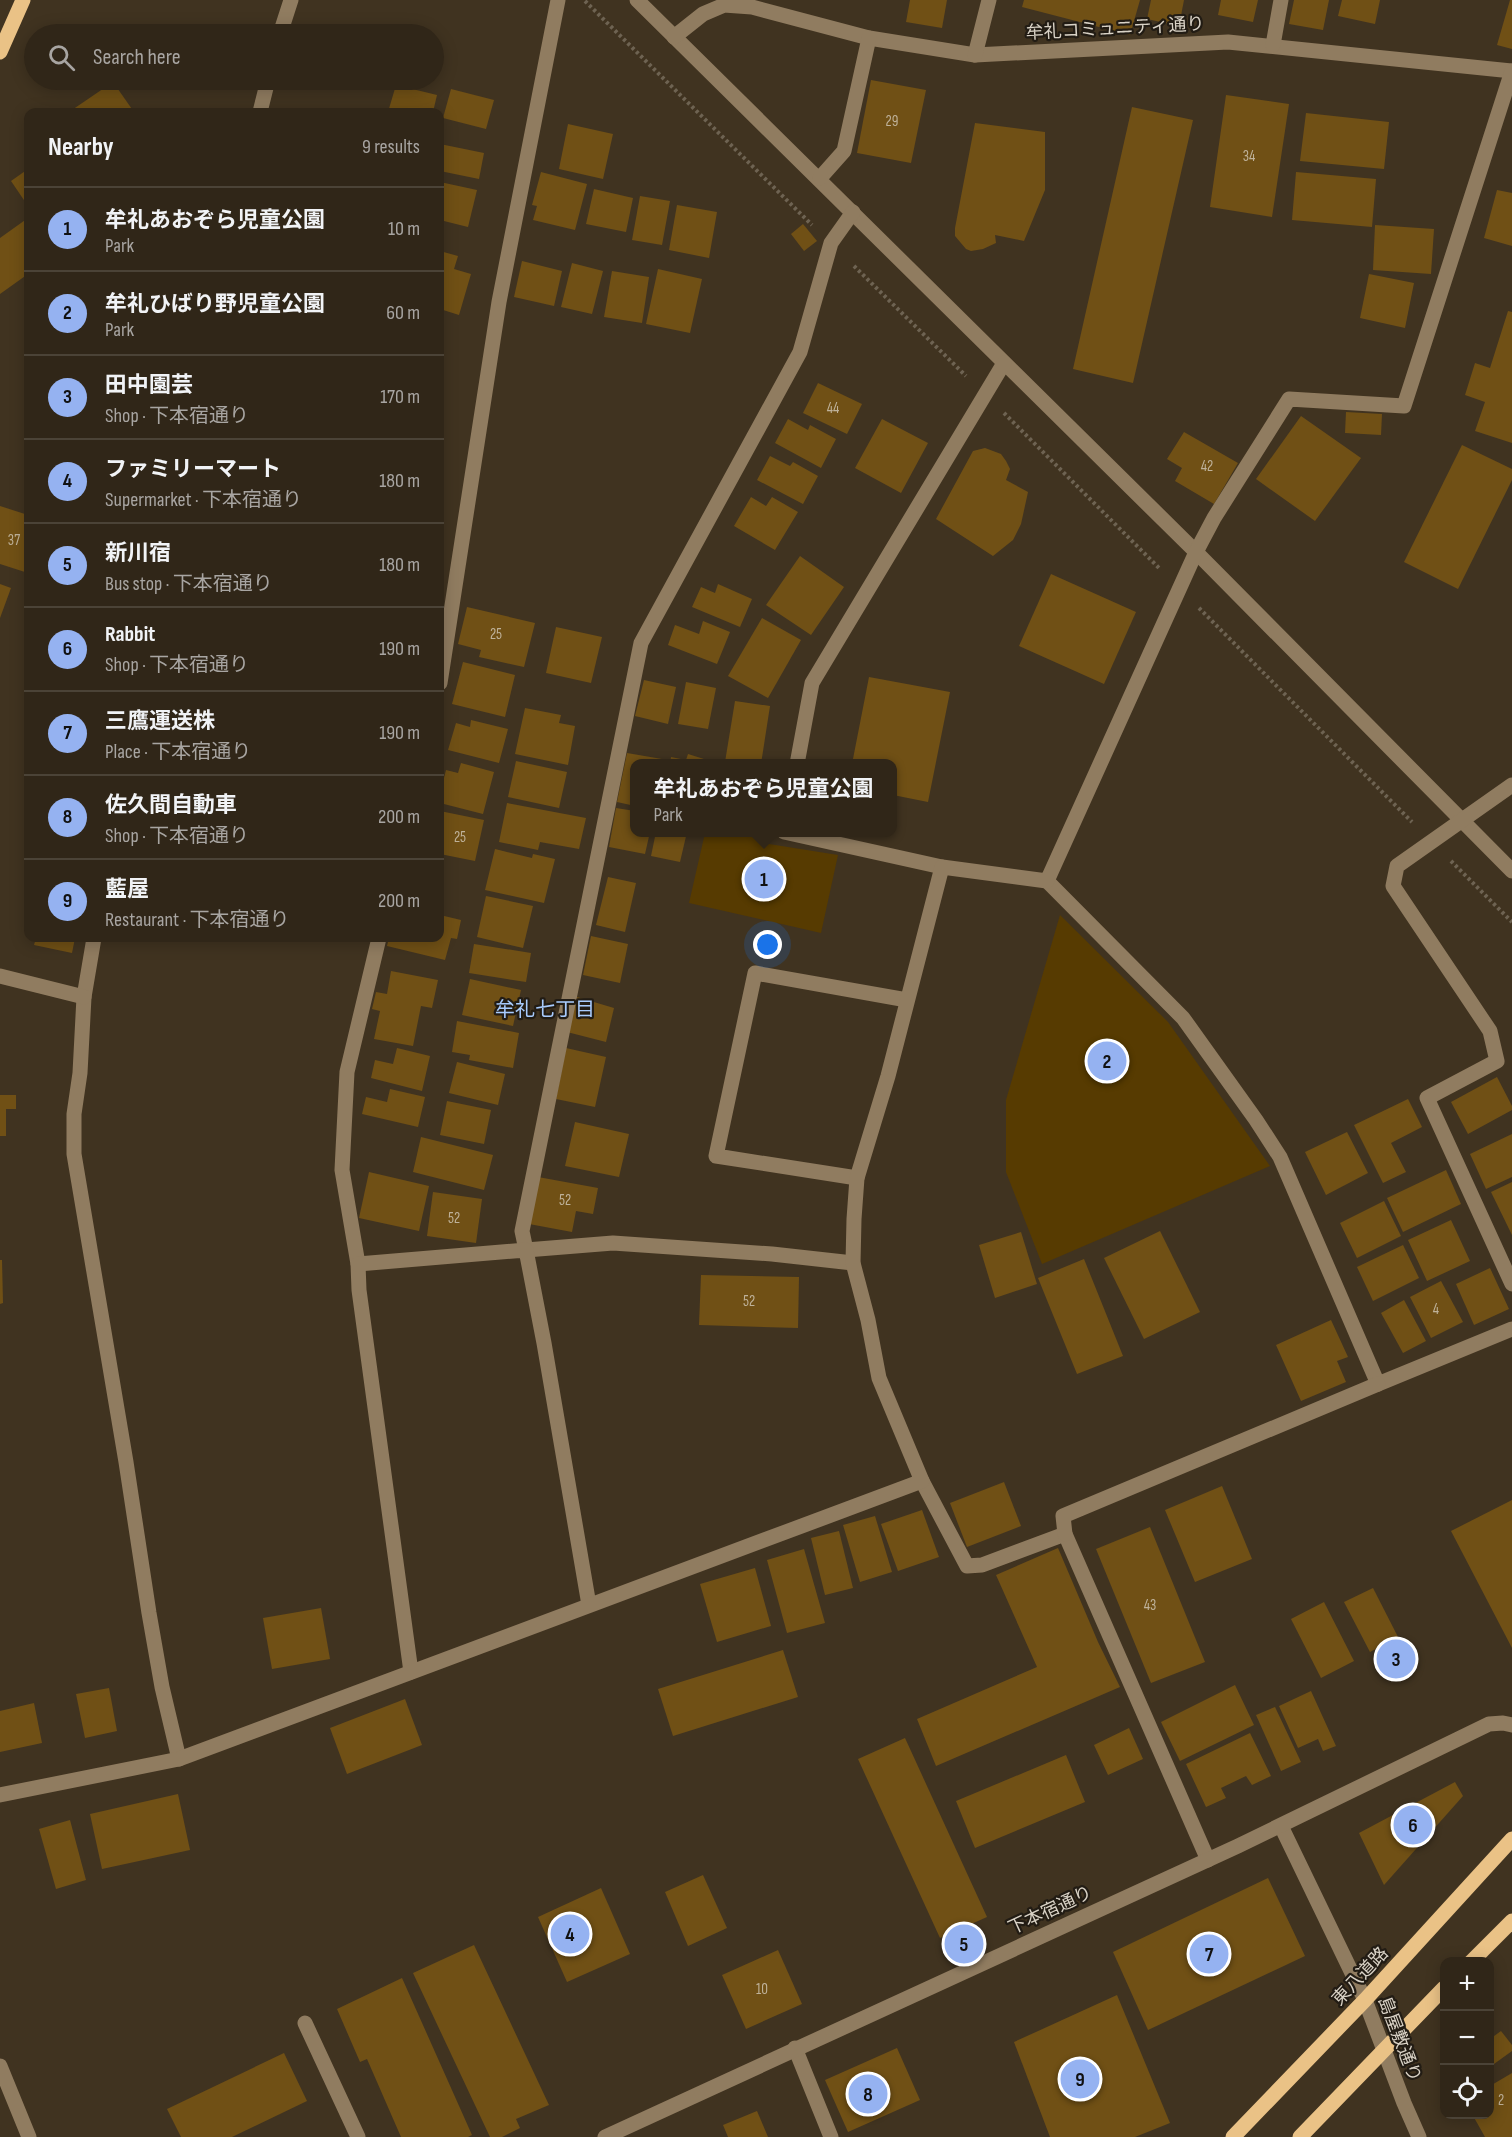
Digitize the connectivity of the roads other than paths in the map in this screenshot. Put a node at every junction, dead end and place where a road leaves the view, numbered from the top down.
1 (23, 0) edge
2 (291, 0) edge
3 (558, 0) edge
4 (638, 0) edge
5 (989, 0) edge
6 (1281, 0) edge
7 (723, 2) edge
8 (283, 24) edge
9 (674, 37) junction
10 (869, 38) junction
11 (1273, 45) junction
12 (0, 52) edge
13 (975, 55) junction
14 (1512, 71) edge
15 (266, 90) edge
16 (261, 108) edge
17 (820, 178) junction
18 (854, 212) junction
19 (1004, 363) junction
20 (1196, 552) junction
21 (444, 657) edge
22 (798, 759) edge
23 (1512, 785) edge
24 (1462, 821) junction
25 (807, 837) edge
26 (942, 867) junction
27 (1512, 871) edge
28 (1047, 881) junction
29 (93, 942) edge
30 (378, 942) edge
31 (0, 976) edge
32 (84, 997) junction
33 (907, 1000) junction
34 (857, 1179) junction
35 (526, 1250) junction
36 (853, 1263) junction
37 (358, 1264) junction
38 (1512, 1284) edge
39 (1512, 1329) edge
40 (1378, 1384) junction
41 (922, 1481) junction
42 (1065, 1534) junction
43 (589, 1605) junction
44 (411, 1672) junction
45 (1512, 1725) edge
46 (179, 1759) junction
47 (0, 1796) edge
48 (1281, 1826) junction
49 (1512, 1839) edge
50 (1208, 1860) junction
51 (1512, 1921) edge
52 (1476, 1957) edge
53 (1440, 1992) edge
54 (1365, 2000) junction
55 (305, 2023) dead end
56 (795, 2048) junction
57 (1384, 2049) junction
58 (0, 2066) edge
59 (29, 2137) edge
60 (358, 2137) edge
61 (605, 2137) edge
62 (831, 2137) edge
63 (1233, 2137) edge
64 (1299, 2137) edge
65 (1419, 2137) edge

1 - 12 main road
2 - 8 street
3 - 21 street
4 - 9 street
5 - 13 street
6 - 11 street
7 - 9 street
7 - 10 street, 牟礼コミュニティ通り
9 - 17 street
10 - 13 street, 牟礼コミュニティ通り
10 - 17 street
11 - 13 street, 牟礼コミュニティ通り
11 - 14 street, 牟礼コミュニティ通り
14 - 20 street
15 - 16 street
17 - 18 street
18 - 19 street
18 - 35 street
19 - 20 street
19 - 22 street
20 - 24 street
20 - 28 street
23 - 24 street
24 - 27 street
24 - 38 street
25 - 26 street
26 - 28 street
26 - 33 street
28 - 40 street
29 - 32 street
30 - 37 street
31 - 32 street
32 - 46 street
33 - 34 street
33 - 34 street
34 - 36 street
35 - 36 street
35 - 37 street
35 - 43 street
36 - 41 street
37 - 44 street
39 - 40 street
40 - 42 street
41 - 42 street
41 - 43 street
42 - 50 street
43 - 44 street
44 - 46 street
45 - 48 street, 下本宿通り
46 - 47 street
48 - 50 street, 下本宿通り
48 - 54 street, 島屋敷通り
49 - 54 main road, 東八道路
50 - 56 street, 下本宿通り
51 - 52 main road
53 - 57 main road
54 - 57 street, 島屋敷通り
54 - 63 main road, 東八道路
55 - 60 street
56 - 61 street, 下本宿通り
56 - 62 street
57 - 64 main road
57 - 65 street, 島屋敷通り
58 - 59 street

